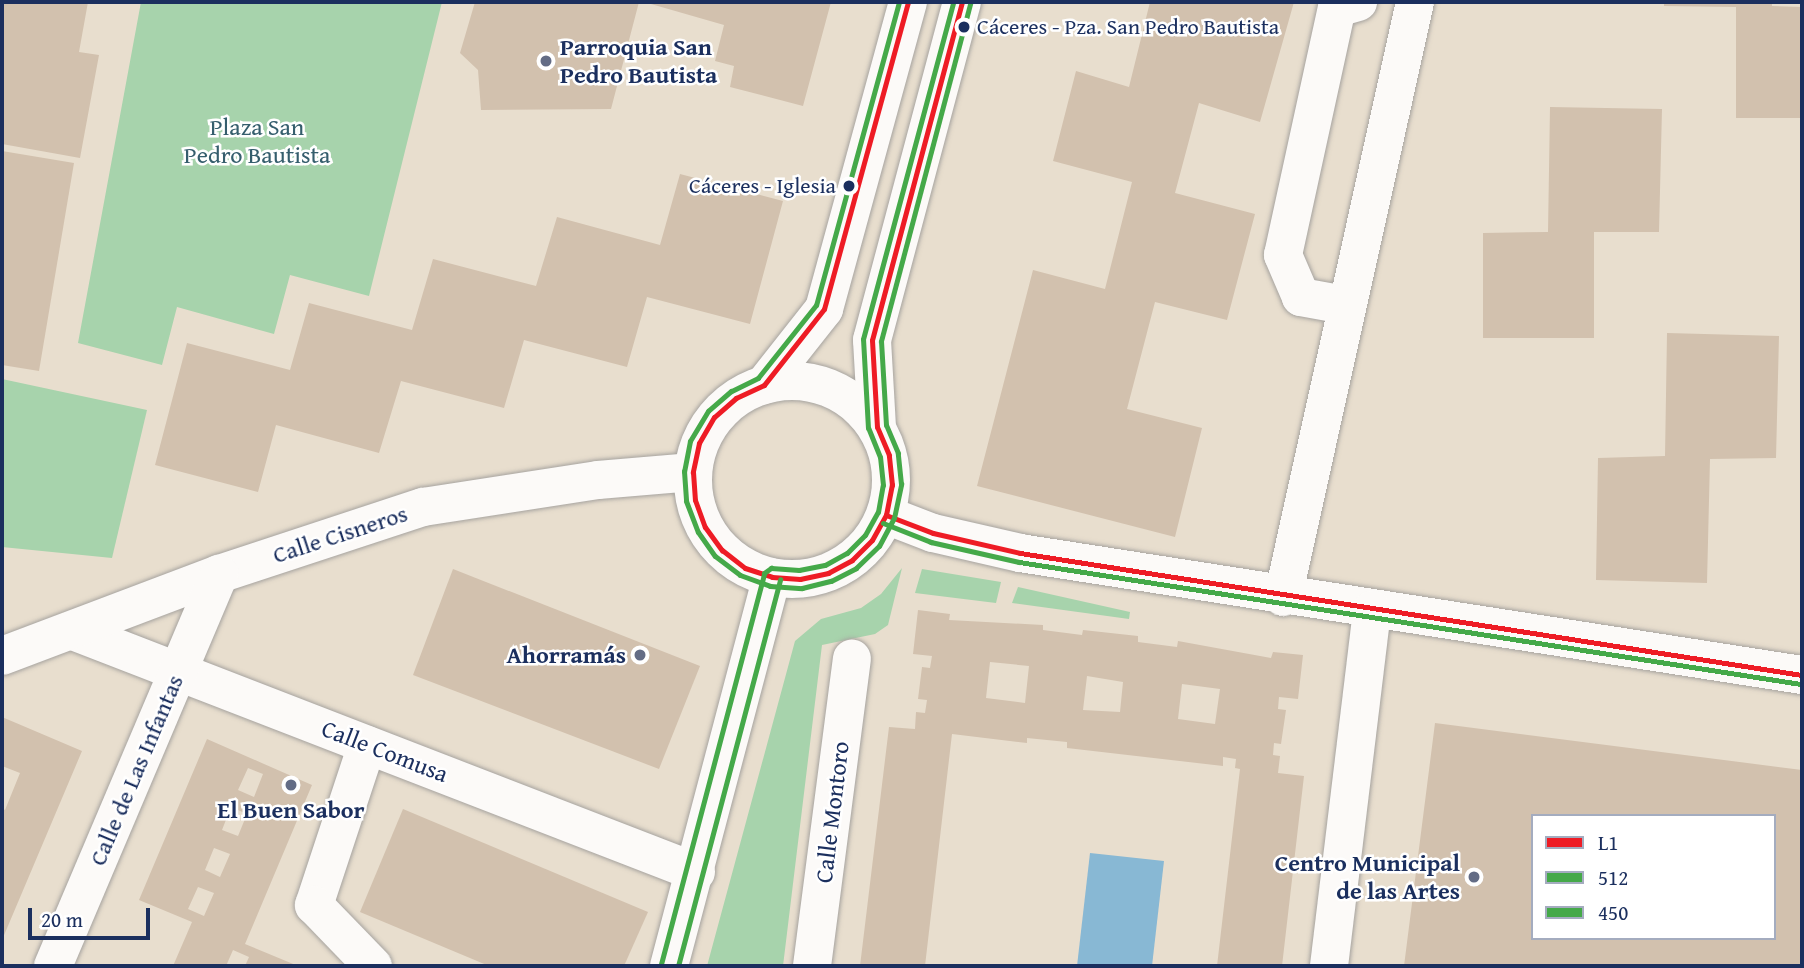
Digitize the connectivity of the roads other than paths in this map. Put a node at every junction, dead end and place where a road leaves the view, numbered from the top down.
1 (908, 2) edge
2 (962, 2) edge
3 (1358, 2) edge
4 (1405, 5) edge
5 (1345, 305) junction
6 (764, 385) junction
7 (877, 427) junction
8 (693, 472) junction
9 (886, 515) junction
10 (219, 574) junction
11 (772, 577) junction
12 (1283, 597) junction
13 (1372, 610) junction
14 (73, 631) junction
15 (2, 656) edge
16 (852, 659) dead end
17 (178, 671) junction
18 (1802, 674) edge
19 (367, 745) junction
20 (696, 872) junction
21 (54, 966) edge
22 (373, 966) edge
23 (669, 966) edge
24 (811, 966) edge
25 (1329, 966) edge

1 - 6 street
2 - 7 street
3 - 5 street
4 - 5 street
5 - 12 street
6 - 7 street
6 - 8 street
7 - 9 street
8 - 10 street, Calle Cisneros
8 - 11 street
9 - 11 street
9 - 12 street
10 - 14 street, Calle Cisneros
10 - 17 street, Calle de Las Infantas
11 - 20 street
12 - 13 street
13 - 18 street
13 - 25 street
14 - 15 street, Calle Cisneros
14 - 17 street, Calle Comusa
16 - 24 street, Calle Montoro
17 - 19 street, Calle Comusa
17 - 21 street, Calle de Las Infantas
19 - 20 street, Calle Comusa
19 - 22 street
20 - 23 street

